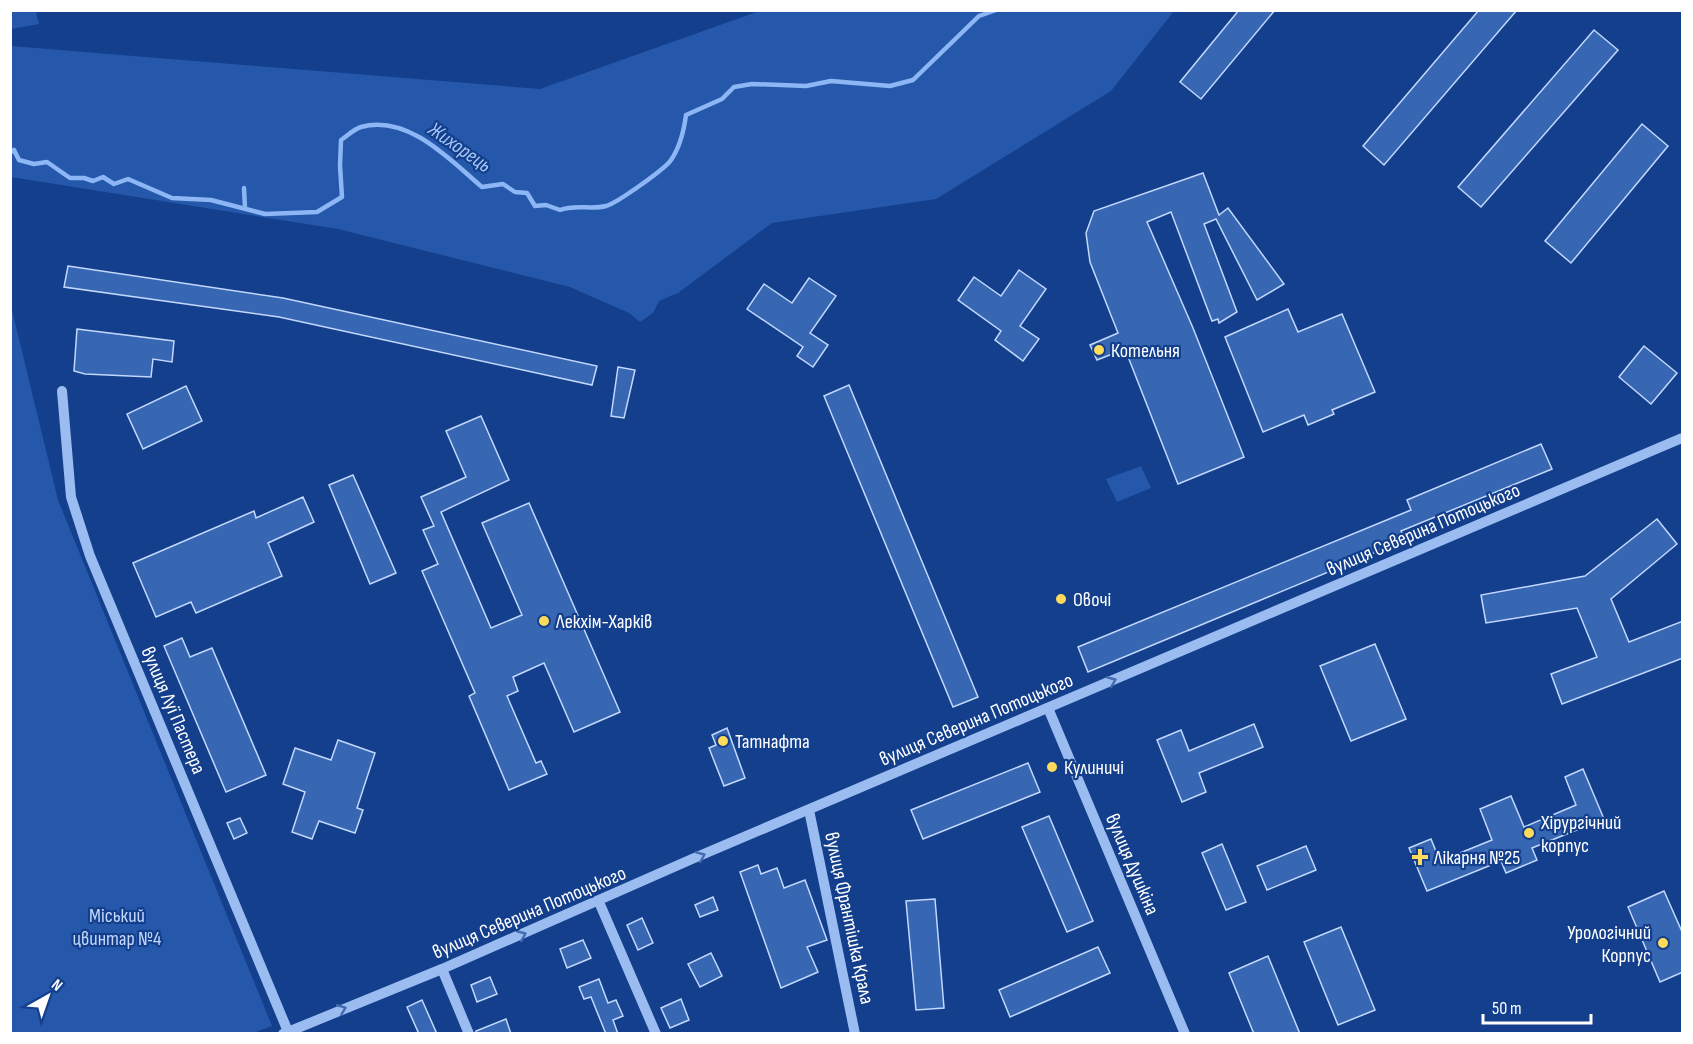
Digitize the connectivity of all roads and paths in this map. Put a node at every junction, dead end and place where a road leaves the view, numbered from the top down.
1 (62, 392) dead end
2 (1683, 438) edge
3 (1047, 708) junction
4 (809, 810) junction
5 (599, 902) junction
6 (442, 969) junction
7 (286, 1033) edge
8 (469, 1034) edge
9 (656, 1034) edge
10 (855, 1034) edge
11 (1185, 1034) edge

1 - 7 street, вулиця Луї Пастера
3 -> 2 street, вулиця Северина Потоцького
3 - 4 street, вулиця Северина Потоцького
3 - 11 street, вулиця Душкіна
5 -> 4 street, вулиця Северина Потоцького
4 - 10 street, вулиця Франтішка Крала
6 -> 5 street, вулиця Северина Потоцького
5 - 9 street
7 -> 6 street, вулиця Северина Потоцького
6 - 8 street

